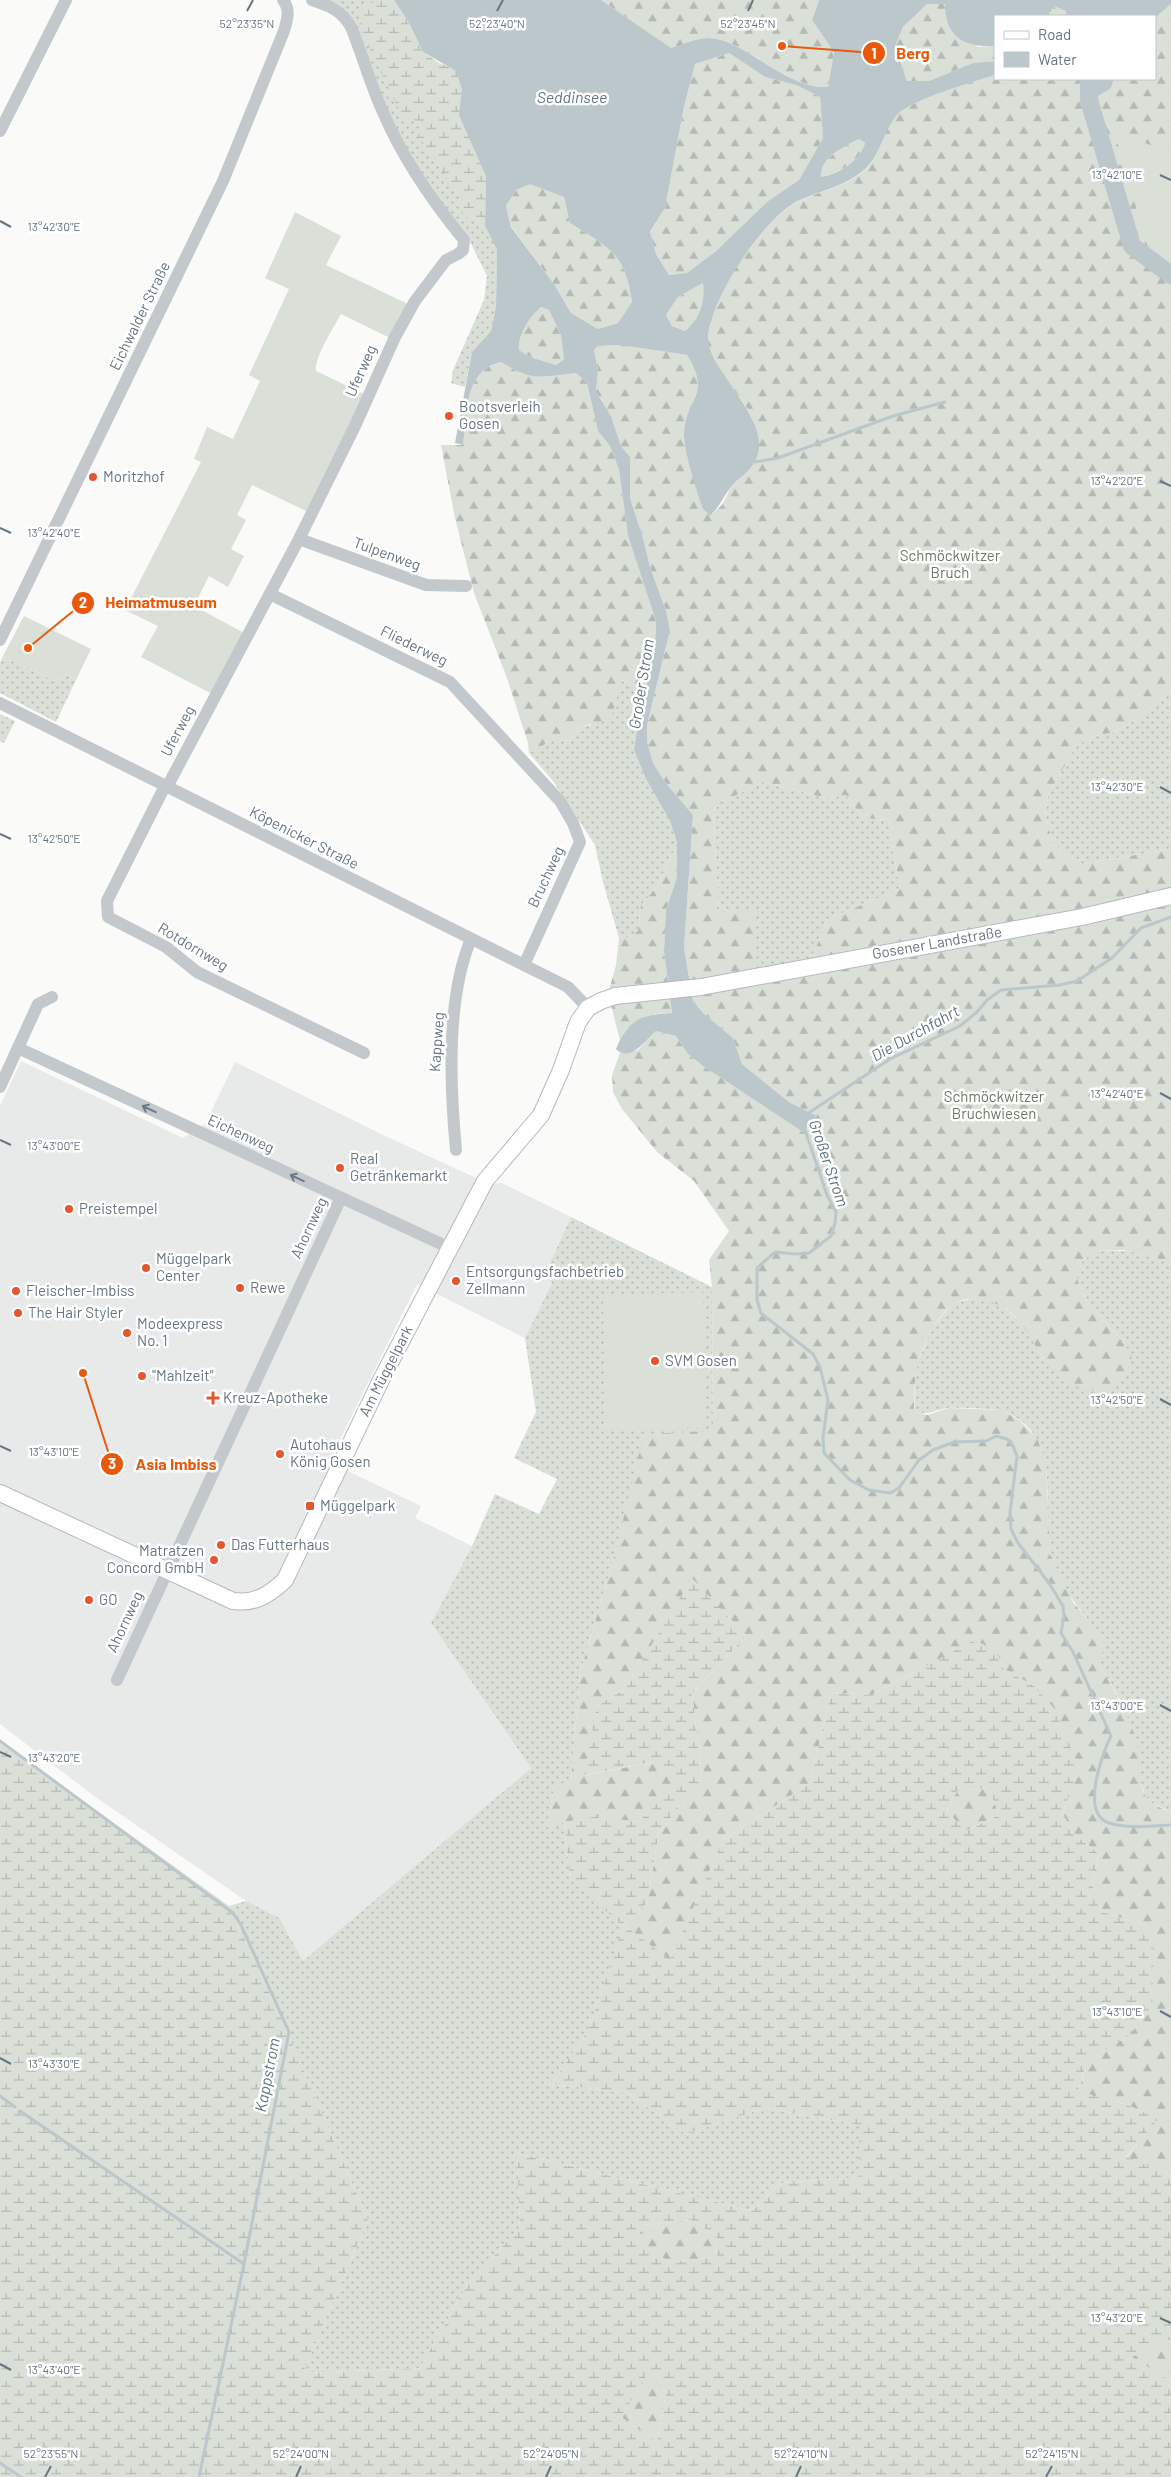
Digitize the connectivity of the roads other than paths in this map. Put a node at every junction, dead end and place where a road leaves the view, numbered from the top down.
1 (66, 0) edge
2 (312, 0) edge
3 (288, 2) edge
4 (0, 131) edge
5 (299, 539) junction
6 (466, 586) dead end
7 (270, 594) junction
8 (0, 640) edge
9 (0, 703) edge
10 (521, 760) joint
11 (166, 786) junction
12 (1171, 896) edge
13 (471, 939) junction
14 (524, 965) junction
15 (52, 997) dead end
16 (588, 1008) junction
17 (18, 1048) junction
18 (364, 1052) dead end
19 (0, 1087) edge
20 (456, 1150) dead end
21 (341, 1198) junction
22 (450, 1248) junction
23 (0, 1492) edge
24 (167, 1571) junction
25 (117, 1680) dead end

1 - 4 street
2 - 5 street, Uferweg
3 - 8 street, Eichwalder Straße
5 - 6 street, Tulpenweg
5 - 7 street, Uferweg
7 - 10 street, Fliederweg
7 - 11 street, Uferweg
9 - 11 street, Köpenicker Straße
10 - 14 street, Bruchweg
11 - 13 street, Köpenicker Straße
11 - 18 street, Rotdornweg
12 - 16 main road, Gosener Landstraße
13 - 14 street, Köpenicker Straße
13 - 20 street, Kappweg
14 - 16 street, Köpenicker Straße
15 - 17 street
16 - 22 main road, Am Müggelpark
17 - 19 street
21 -> 17 street, Eichenweg
21 - 22 street, Eichenweg
21 - 24 street, Ahornweg
22 - 24 main road, Am Müggelpark
23 - 24 main road, Am Müggelpark
24 - 25 street, Ahornweg

